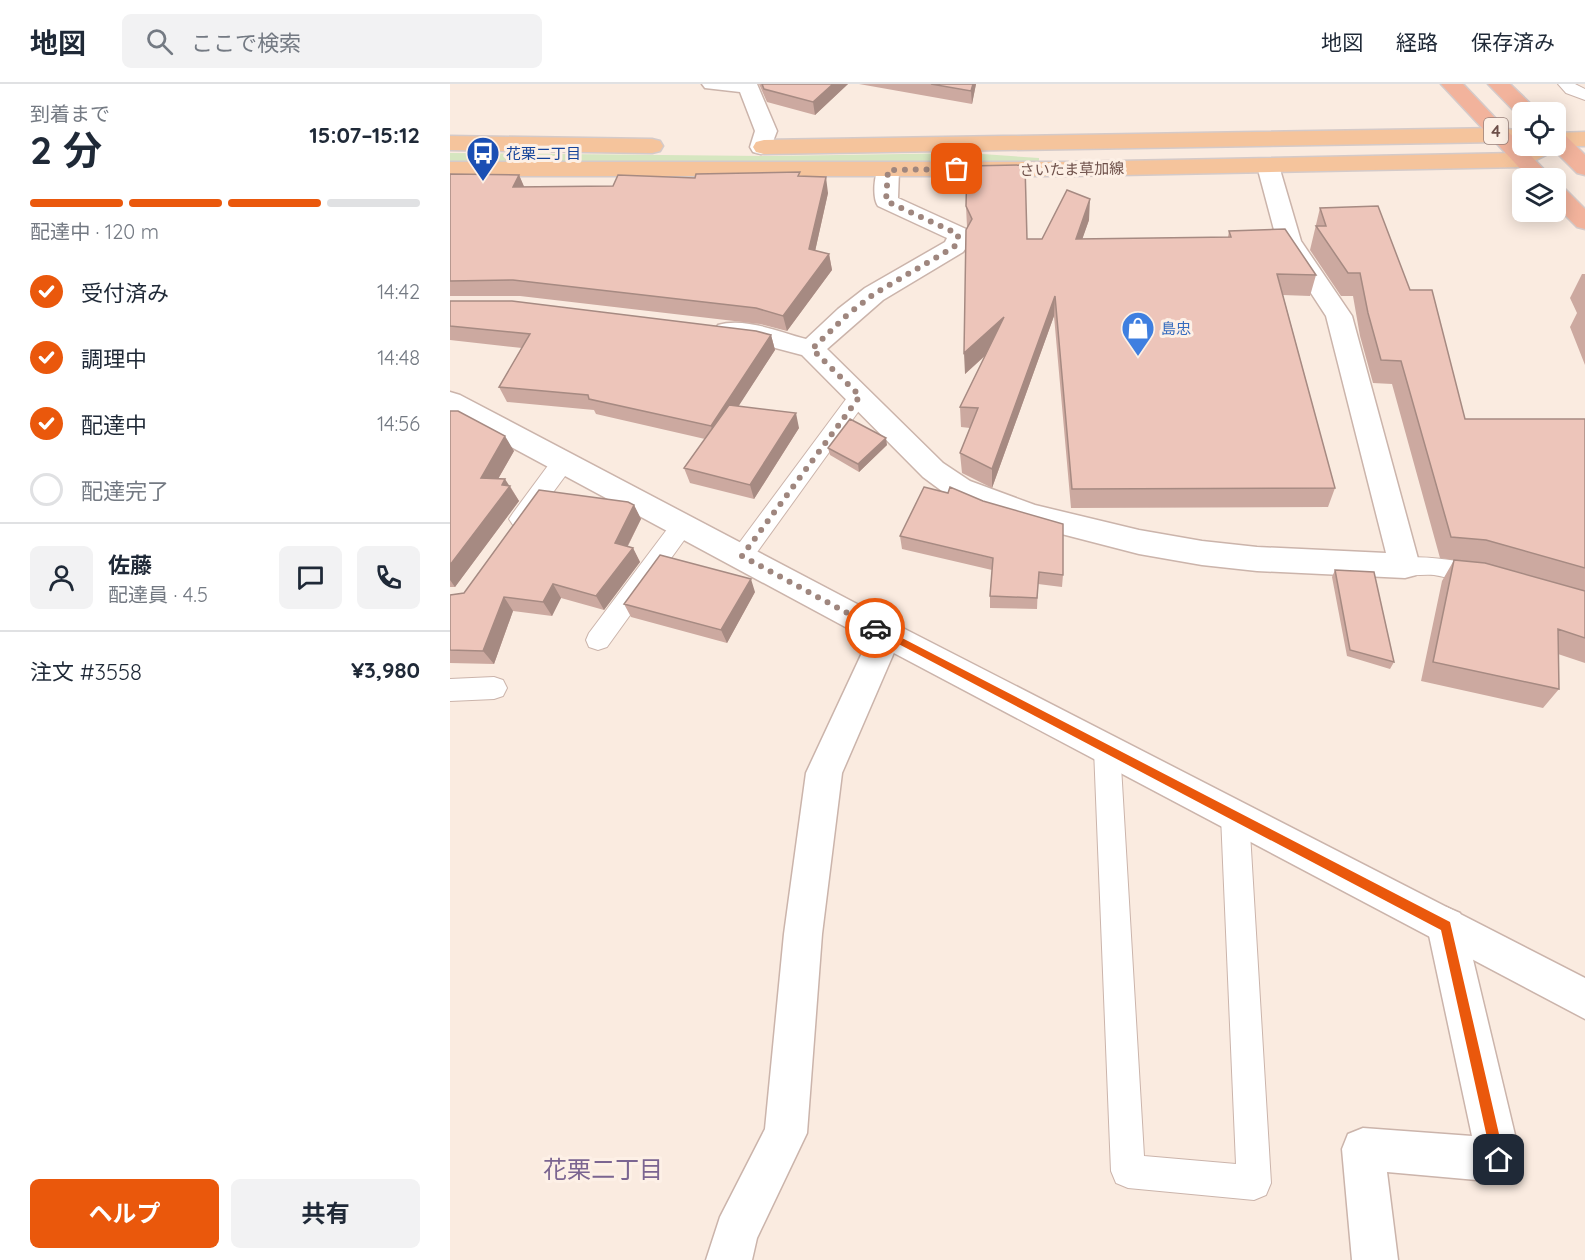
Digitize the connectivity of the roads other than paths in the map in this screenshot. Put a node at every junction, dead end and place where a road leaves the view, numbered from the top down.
1 (712, 84) edge
2 (1451, 84) edge
3 (1498, 84) edge
4 (1566, 84) edge
5 (747, 85) edge
6 (1585, 95) edge
7 (1517, 102) edge
8 (1500, 135) junction
9 (1512, 136) edge
10 (1566, 139) edge
11 (1585, 139) edge
12 (450, 143) edge
13 (678, 146) dead end
14 (737, 146) dead end
15 (761, 147) junction
16 (1566, 149) edge
17 (1529, 156) edge
18 (1522, 160) junction
19 (1268, 166) junction
20 (1530, 168) edge
21 (1585, 168) edge
22 (450, 169) edge
23 (888, 170) junction
24 (1566, 203) edge
25 (1585, 222) edge
26 (703, 328) edge
27 (812, 349) junction
28 (860, 396) junction
29 (450, 402) edge
30 (563, 462) junction
31 (682, 526) junction
32 (510, 534) edge
33 (742, 556) junction
34 (1405, 566) junction
35 (1502, 580) edge
36 (886, 634) junction
37 (598, 640) dead end
38 (494, 688) dead end
39 (450, 690) edge
40 (1107, 749) junction
41 (1235, 816) junction
42 (1446, 926) junction
43 (1585, 999) edge
44 (729, 1260) edge
45 (1375, 1260) edge

1 - 5 street
2 - 8 highway, 4
3 - 7 highway, 4
4 - 6 lane
5 - 15 street
8 - 9 main road, さいたま草加線
8 - 15 main road, さいたま草加線
8 - 18 highway, 4
10 - 11 main road
12 - 13 main road
14 - 15 main road, さいたま草加線
16 - 21 highway
17 - 18 main road, さいたま草加線
18 - 19 main road, さいたま草加線
18 - 20 highway, 4
19 - 23 main road, さいたま草加線
19 - 34 street
22 - 23 main road, さいたま草加線
23 - 27 street
24 - 25 highway
26 - 27 street
27 - 28 street
28 - 33 lane
28 - 34 street
29 - 30 street
30 - 31 street
30 - 32 lane
31 - 33 street
31 - 37 lane
33 - 36 street
34 - 35 lane
36 - 40 street
36 - 44 street
38 - 39 lane
40 - 41 street
40 - 41 lane
41 - 42 street
42 - 43 street
42 - 45 street

